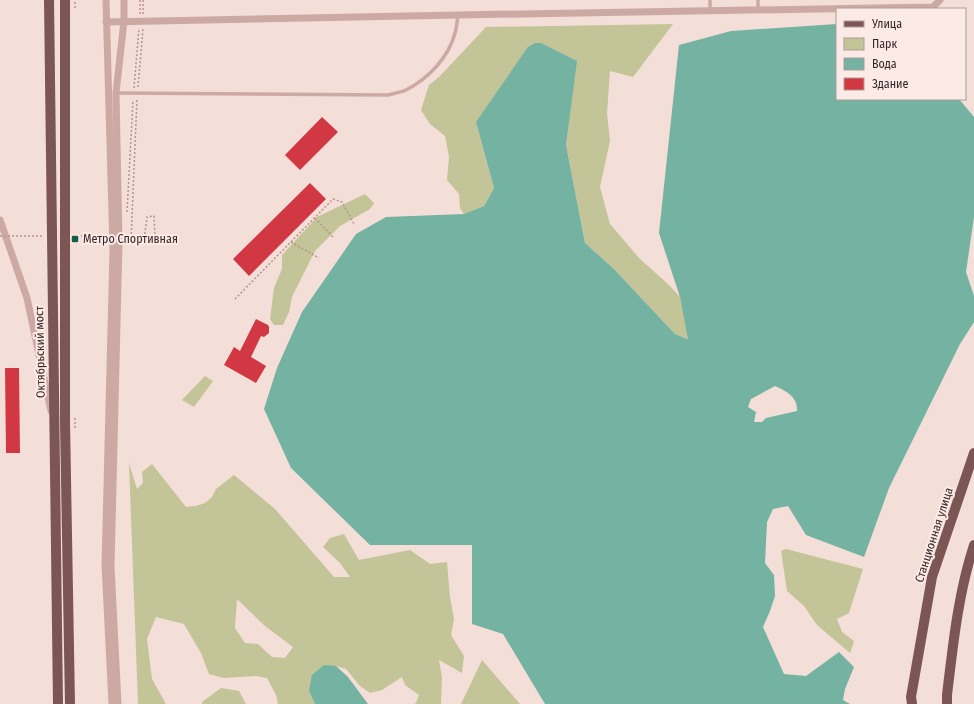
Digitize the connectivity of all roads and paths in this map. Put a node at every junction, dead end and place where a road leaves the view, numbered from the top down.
1 (50, 0) edge
2 (65, 0) edge
3 (75, 0) edge
4 (106, 0) edge
5 (124, 0) edge
6 (140, 0) edge
7 (143, 0) edge
8 (710, 0) edge
9 (758, 0) edge
10 (940, 0) edge
11 (75, 8) dead end
12 (875, 8) edge
13 (836, 9) edge
14 (758, 10) junction
15 (710, 11) junction
16 (458, 15) junction
17 (124, 21) junction
18 (141, 21) junction
19 (106, 22) junction
20 (116, 93) junction
21 (135, 94) junction
22 (126, 218) dead end
23 (315, 218) junction
24 (0, 220) edge
25 (354, 224) dead end
26 (126, 233) dead end
27 (0, 236) edge
28 (44, 236) dead end
29 (73, 236) dead end
30 (334, 238) dead end
31 (131, 241) junction
32 (291, 242) junction
33 (127, 244) dead end
34 (319, 258) dead end
35 (235, 299) dead end
36 (75, 418) dead end
37 (54, 424) junction
38 (75, 434) dead end
39 (974, 453) edge
40 (974, 545) edge
41 (911, 700) edge
42 (947, 700) edge
43 (58, 704) edge
44 (70, 704) edge
45 (112, 704) edge
46 (118, 704) edge

1 - 37 main road, Октябрьский мост
2 - 44 main road, Октябрьский мост
3 - 11 path
4 - 19 street
5 - 17 street
6 - 18 path
7 - 18 path
8 - 15 lane
9 - 14 lane
10 - 12 street
13 - 14 street
14 - 15 street
15 - 16 street
16 - 18 street
16 - 21 lane
17 - 18 street
17 - 19 street
17 - 20 street
18 - 21 path
18 - 21 path
19 - 45 street
20 - 21 lane
20 - 46 street
21 - 22 path
21 - 31 path
23 - 25 path
23 - 30 path
23 - 32 path
24 - 37 street
26 - 31 path
27 - 28 path, bridge
29 - 31 path, bridge
31 - 33 path
32 - 34 path
32 - 35 path
36 - 38 path
37 - 43 main road, Октябрьский мост
39 - 41 main road, Станционная улица
40 - 42 main road

